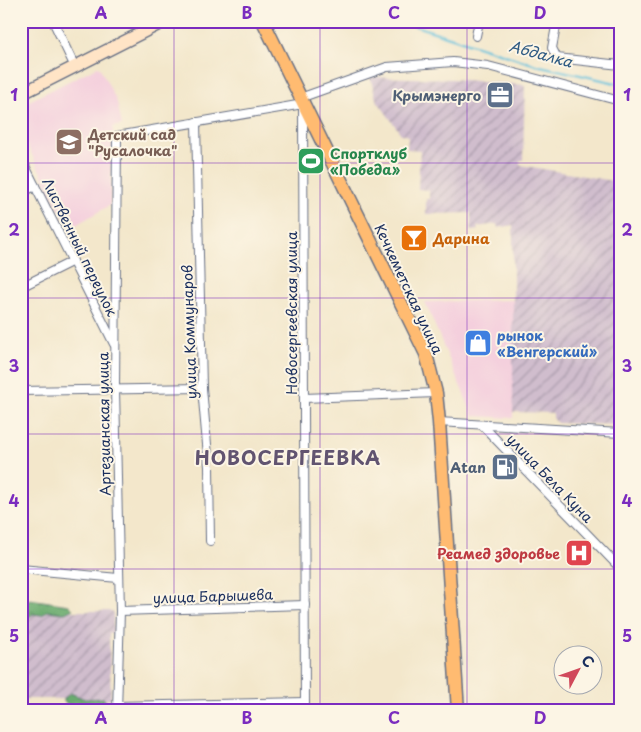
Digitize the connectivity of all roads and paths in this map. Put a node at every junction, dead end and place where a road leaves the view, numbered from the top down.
1 (53, 21) edge
2 (263, 21) edge
3 (479, 21) edge
4 (557, 21) edge
5 (158, 23) edge
6 (476, 36) dead end
7 (620, 65) edge
8 (75, 67) junction
9 (21, 94) edge
10 (302, 101) junction
11 (620, 102) edge
12 (196, 122) junction
13 (21, 158) edge
14 (35, 186) junction
15 (21, 192) edge
16 (73, 261) junction
17 (21, 287) edge
18 (116, 347) junction
19 (202, 388) junction
20 (115, 389) junction
21 (21, 391) edge
22 (436, 393) junction
23 (304, 398) junction
24 (439, 422) junction
25 (483, 426) junction
26 (620, 433) edge
27 (210, 541) dead end
28 (21, 568) edge
29 (620, 568) edge
30 (118, 578) junction
31 (306, 605) junction
32 (120, 611) junction
33 (305, 702) junction
34 (210, 707) edge
35 (117, 708) edge
36 (305, 711) edge
37 (458, 711) edge

1 - 8 street
2 - 10 main road, Кечкеметская улица
3 - 6 street
4 - 7 street
5 - 8 street
8 - 9 street
10 - 11 street
10 - 12 street
10 - 22 main road, Кечкеметская улица
10 - 23 street, Новосергеевская улица
12 - 18 street, Артезианская улица
12 - 19 street, улица Коммунаров
13 - 14 street, Лиственный переулок
14 - 15 street
14 - 16 street, Лиственный переулок
16 - 17 street
16 - 18 street, Лиственный переулок
18 - 20 street, Артезианская улица
19 - 20 street
19 - 27 street, улица Коммунаров
20 - 21 street
20 - 30 street, Артезианская улица
22 - 23 street
22 - 24 main road, Кечкеметская улица
23 - 31 street, Новосергеевская улица
24 - 25 street, улица Бела Куна
24 - 37 main road, Кечкеметская улица
25 - 26 street, улица Бела Куна
25 - 29 street, улица Бела Куна
28 - 30 street
30 - 32 street, Артезианская улица
31 - 32 street, улица Барышева
31 - 33 street, Новосергеевская улица
32 - 35 street, Артезианская улица
33 - 34 street
33 - 36 street, Новосергеевская улица
34 - 35 street

